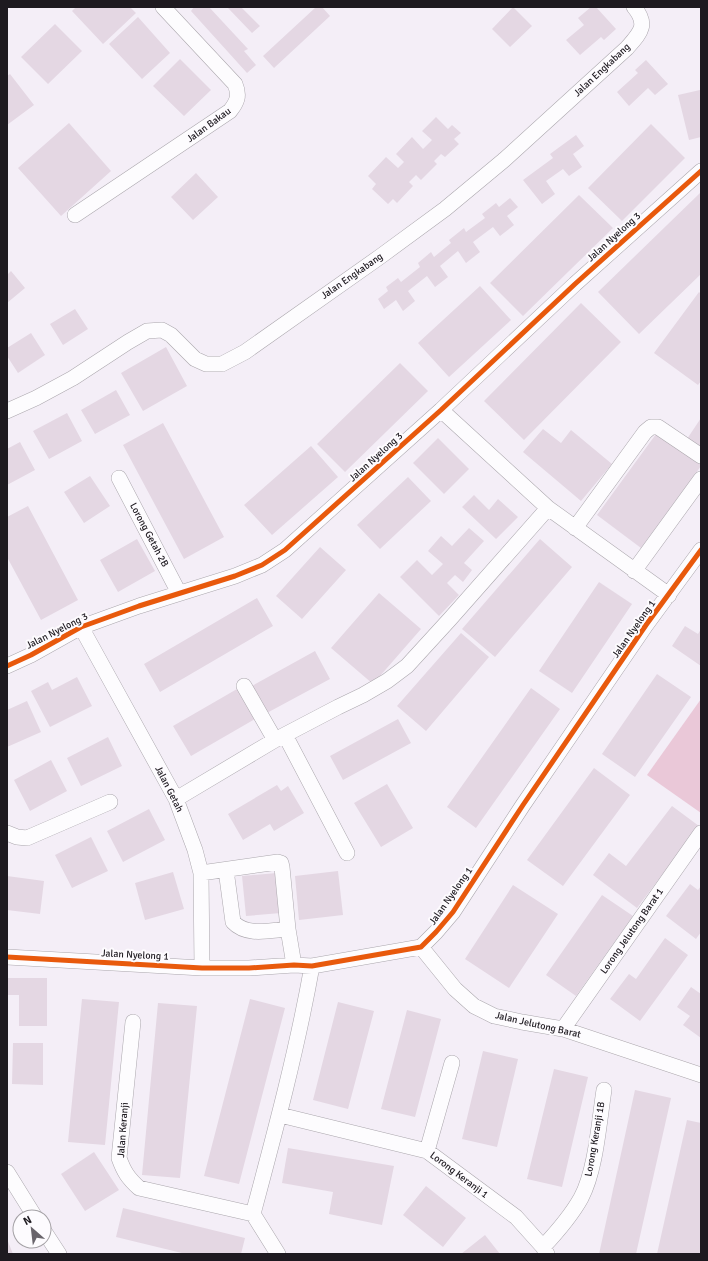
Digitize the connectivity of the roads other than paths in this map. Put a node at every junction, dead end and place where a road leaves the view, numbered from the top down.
1 (163, 7) edge
2 (634, 7) edge
3 (701, 171) edge
4 (75, 215) dead end
5 (441, 410) junction
6 (7, 411) edge
7 (701, 456) edge
8 (119, 478) dead end
9 (701, 479) edge
10 (548, 508) junction
11 (575, 528) junction
12 (701, 550) edge
13 (634, 571) junction
14 (179, 593) junction
15 (669, 595) junction
16 (80, 627) junction
17 (7, 666) edge
18 (244, 686) dead end
19 (280, 738) junction
20 (176, 799) junction
21 (110, 802) dead end
22 (701, 833) edge
23 (7, 834) edge
24 (348, 853) dead end
25 (226, 870) junction
26 (201, 873) junction
27 (288, 930) junction
28 (420, 947) junction
29 (7, 957) edge
30 (294, 965) junction
31 (312, 966) junction
32 (202, 968) junction
33 (133, 1022) dead end
34 (563, 1029) junction
35 (452, 1063) dead end
36 (701, 1075) edge
37 (604, 1090) dead end
38 (280, 1115) junction
39 (427, 1151) junction
40 (7, 1172) edge
41 (30, 1209) edge
42 (253, 1214) junction
43 (52, 1243) edge
44 (545, 1250) edge
45 (59, 1254) edge
46 (278, 1254) edge

1 - 4 street, Jalan Bakau
2 - 6 street, Jalan Engkabang
3 - 5 street, Jalan Nyelong 3
5 - 10 street
5 - 14 street, Jalan Nyelong 3
7 - 11 street
8 - 14 street, Lorong Getah 2B
9 - 13 street
10 - 11 street
10 - 19 street
11 - 13 street
12 - 15 street, Jalan Nyelong 1
13 - 15 street
14 - 16 street, Jalan Nyelong 3
15 - 28 street, Jalan Nyelong 1
16 - 17 street, Jalan Nyelong 3
16 - 20 street, Jalan Getah
18 - 19 street
19 - 20 street
19 - 24 street
20 - 26 street, Jalan Getah
21 - 23 street
22 - 34 street, Lorong Jelutong Barat 1
25 - 26 street
25 - 27 street
25 - 27 street
26 - 32 street, Jalan Getah
27 - 30 street
28 - 31 street, Jalan Nyelong 1
28 - 34 street, Jalan Jelutong Barat
29 - 32 street, Jalan Nyelong 1
30 - 31 street, Jalan Nyelong 1
30 - 32 street, Jalan Nyelong 1
31 - 38 street
33 - 42 street, Jalan Keranji
34 - 36 street, Jalan Jelutong Barat
35 - 39 street
37 - 44 street, Lorong Keranji 1B
38 - 39 street, Lorong Keranji 1
38 - 42 street
39 - 44 street, Lorong Keranji 1
40 - 41 street
42 - 46 street
43 - 45 street

